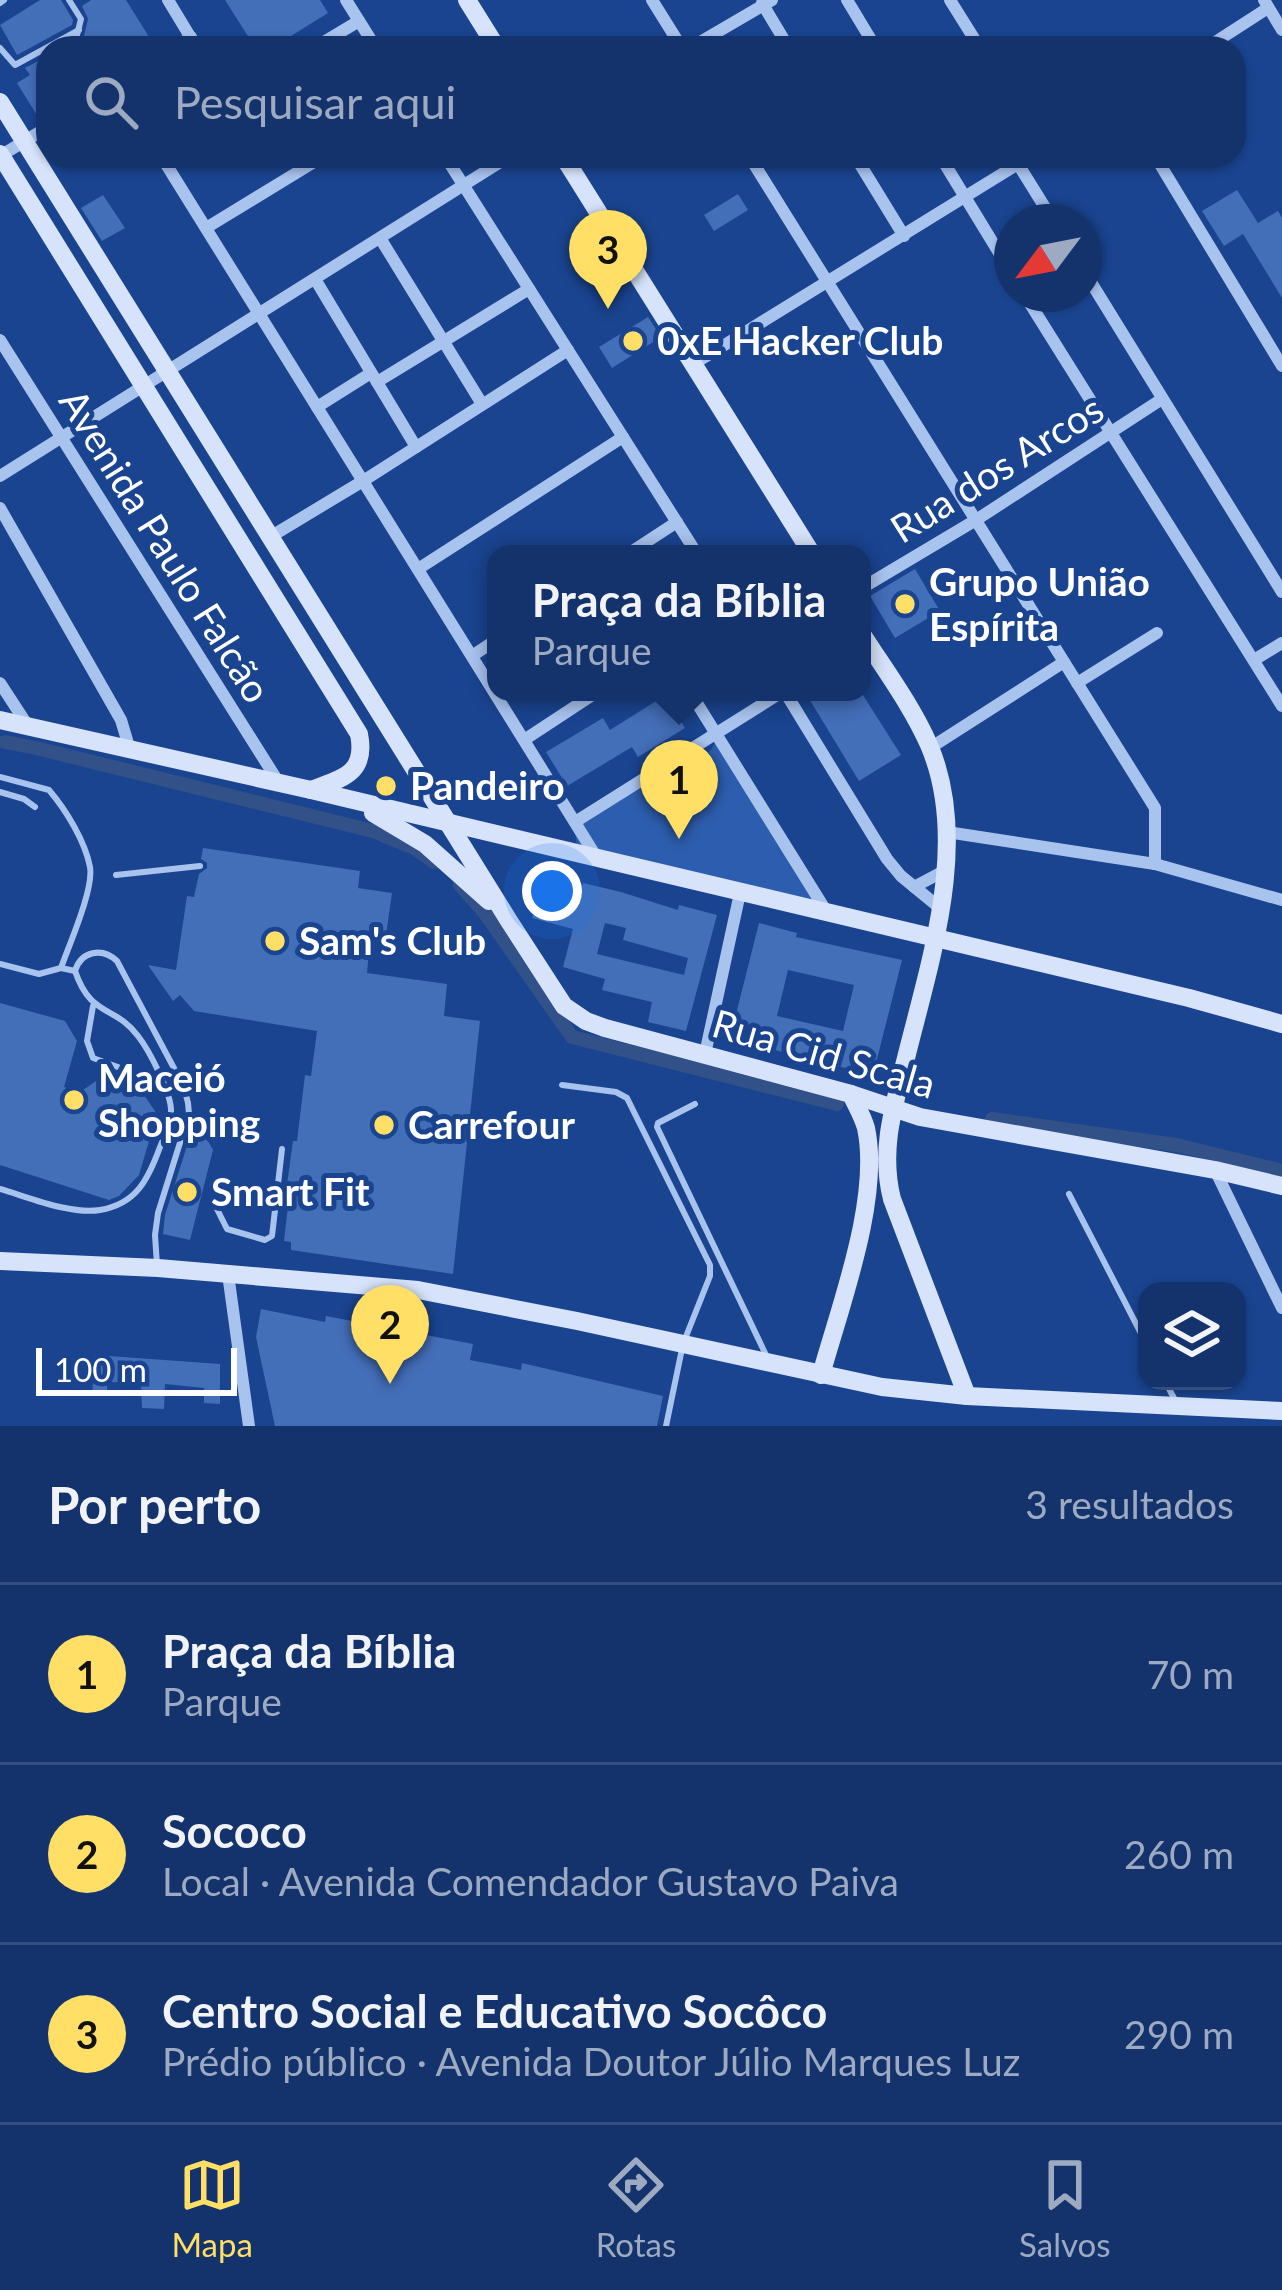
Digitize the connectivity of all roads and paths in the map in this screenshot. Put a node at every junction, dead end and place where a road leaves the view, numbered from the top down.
1 (69, 0) edge
2 (168, 0) edge
3 (346, 0) edge
4 (467, 0) edge
5 (652, 0) edge
6 (847, 0) edge
7 (950, 0) edge
8 (765, 2) edge
9 (1274, 15) edge
10 (358, 21) junction
11 (79, 30) junction
12 (68, 36) edge
13 (77, 36) edge
14 (190, 36) edge
15 (334, 36) edge
16 (368, 36) edge
17 (489, 36) edge
18 (678, 36) edge
19 (707, 36) edge
20 (783, 36) edge
21 (869, 36) edge
22 (972, 36) edge
23 (1231, 36) edge
24 (0, 48) edge
25 (36, 54) edge
26 (0, 102) edge
27 (36, 134) edge
28 (24, 141) junction
29 (0, 155) edge
30 (36, 160) edge
31 (41, 168) edge
32 (168, 168) edge
33 (304, 168) edge
34 (453, 168) edge
35 (492, 168) edge
36 (569, 168) edge
37 (756, 168) edge
38 (862, 168) edge
39 (947, 168) edge
40 (1012, 168) edge
41 (1029, 168) edge
42 (1162, 168) edge
43 (464, 186) junction
44 (964, 197) junction
45 (1046, 204) edge
46 (206, 228) junction
47 (904, 236) junction
48 (380, 238) junction
49 (994, 245) edge
50 (315, 279) junction
51 (827, 281) junction
52 (529, 290) junction
53 (1102, 301) edge
54 (1035, 312) edge
55 (259, 314) junction
56 (0, 340) edge
57 (443, 340) junction
58 (568, 350) junction
59 (692, 365) junction
60 (1282, 366) edge
61 (169, 373) junction
62 (374, 377) junction
63 (145, 387) junction
64 (1162, 399) junction
65 (482, 404) junction
66 (317, 407) junction
67 (1111, 434) junction
68 (61, 437) junction
69 (623, 437) junction
70 (416, 447) junction
71 (0, 476) edge
72 (363, 481) junction
73 (0, 508) edge
74 (976, 520) junction
75 (677, 522) junction
76 (270, 537) junction
77 (642, 545) edge
78 (691, 545) edge
79 (806, 545) edge
80 (418, 569) junction
81 (871, 583) edge
82 (1282, 592) edge
83 (1156, 633) dead end
84 (1282, 643) edge
85 (487, 646) edge
86 (871, 648) edge
87 (472, 656) junction
88 (1254, 660) junction
89 (1064, 662) junction
90 (487, 680) edge
91 (0, 683) edge
92 (1077, 683) junction
93 (500, 701) edge
94 (583, 701) edge
95 (696, 701) edge
96 (768, 701) edge
97 (789, 701) edge
98 (375, 706) junction
99 (1282, 706) edge
100 (352, 722) junction
101 (11, 725) edge
102 (716, 732) junction
103 (524, 740) junction
104 (930, 748) junction
105 (130, 750) junction
106 (2, 776) edge
107 (280, 784) junction
108 (311, 790) junction
109 (0, 792) edge
110 (351, 800) junction
111 (35, 806) dead end
112 (574, 822) junction
113 (451, 825) junction
114 (947, 832) junction
115 (597, 858) junction
116 (1155, 864) junction
117 (200, 866) dead end
118 (944, 871) junction
119 (116, 875) dead end
120 (914, 887) junction
121 (740, 893) junction
122 (1282, 900) edge
123 (940, 908) junction
124 (828, 914) junction
125 (509, 921) junction
126 (936, 939) junction
127 (0, 964) edge
128 (61, 968) junction
129 (75, 971) junction
130 (93, 1006) junction
131 (1282, 1024) edge
132 (705, 1054) junction
133 (162, 1083) junction
134 (562, 1085) dead end
135 (851, 1094) junction
136 (694, 1104) dead end
137 (894, 1107) junction
138 (282, 1149) dead end
139 (1215, 1170) junction
140 (1282, 1186) edge
141 (0, 1189) edge
142 (1069, 1194) dead end
143 (214, 1202) dead end
144 (0, 1261) edge
145 (158, 1268) junction
146 (228, 1274) junction
147 (1282, 1308) edge
148 (1138, 1328) edge
149 (682, 1344) junction
150 (770, 1364) junction
151 (821, 1376) junction
152 (1170, 1390) edge
153 (967, 1396) junction
154 (1179, 1407) junction
155 (1282, 1411) edge
156 (249, 1426) edge
157 (666, 1426) edge

1 - 11 lane
2 - 14 street
3 - 10 street
4 - 17 main road
5 - 18 street
6 - 21 street
7 - 22 street
8 - 19 street
8 - 20 street
9 - 23 street
10 - 15 street
10 - 16 street
11 - 12 lane
11 - 13 lane
24 - 25 lane
26 - 28 main road, Rua Cid Scala
27 - 28 street
28 - 29 street
28 - 30 main road, Rua Cid Scala
29 - 63 main road
31 - 61 main road, Rua Cid Scala
32 - 46 street
33 - 46 street
34 - 43 street
35 - 43 street
36 - 59 main road
37 - 51 street
38 - 47 street
39 - 44 street
40 - 44 street
41 - 45 street
42 - 60 street
43 - 48 street
43 - 52 street
44 - 47 street
44 - 49 street
46 - 55 street
47 - 51 street
48 - 50 street
48 - 57 street
50 - 55 street
50 - 62 street
51 - 59 street
51 - 74 street
52 - 57 street
52 - 58 street
53 - 64 street
54 - 67 street
55 - 61 street
55 - 66 street
56 - 68 street, Avenida Paulo Falcão
57 - 62 street
57 - 65 street
58 - 65 street
58 - 69 street
59 - 79 main road
61 - 63 street
61 - 76 main road, Rua Cid Scala
62 - 66 street
62 - 70 street
63 - 68 street
63 - 100 main road
64 - 67 street, Rua dos Arcos
64 - 82 street
65 - 70 street
66 - 72 street
67 - 74 street, Rua dos Arcos
67 - 88 street
68 - 71 street
68 - 107 street, Avenida Paulo Falcão
69 - 75 street
69 - 80 street
70 - 72 street
72 - 76 street
72 - 80 street
73 - 105 street
74 - 81 street, Rua dos Arcos
74 - 89 street
75 - 77 street
75 - 78 street
76 - 98 main road, Rua Cid Scala
80 - 87 street
83 - 92 street
84 - 88 street
85 - 87 street
86 - 104 main road
87 - 90 street
88 - 99 street
89 - 92 street
89 - 104 street
91 - 101 street
92 - 116 street
93 - 103 street
94 - 103 street
95 - 102 street
96 - 102 street
97 - 120 street
98 - 100 main road
98 - 113 main road, Rua Cid Scala
100 - 108 main road
101 - 105 main road
102 - 112 street
102 - 124 street
103 - 112 street
104 - 114 main road
105 - 107 main road
106 - 128 lane
107 - 108 main road
108 - 110 main road
109 - 111 lane
110 - 113 main road
110 - 125 main road
112 - 115 street
113 - 115 main road
113 - 125 main road, Rua Cid Scala
114 - 116 street
114 - 118 main road
115 - 121 main road
116 - 122 street
117 - 119 lane
118 - 120 street
118 - 123 main road
120 - 123 street
121 - 124 main road
121 - 132 street
123 - 126 main road
124 - 126 main road
125 - 132 main road, Rua Cid Scala
126 - 131 main road
126 - 137 main road
127 - 128 lane
128 - 129 lane
129 - 130 lane
129 - 145 lane
130 - 133 lane
130 - 133 lane
132 - 135 main road, Rua Cid Scala
133 - 141 lane
134 - 149 lane
135 - 137 main road, Rua Cid Scala
135 - 151 main road
136 - 150 lane
137 - 139 main road, Rua Cid Scala
137 - 153 main road
138 - 143 lane
139 - 140 main road, Rua Cid Scala
139 - 147 street
142 - 148 lane
144 - 145 main road
145 - 146 main road
146 - 149 main road
146 - 156 street
149 - 150 main road
149 - 157 lane
150 - 151 main road
151 - 153 main road
152 - 154 lane
153 - 154 main road
154 - 155 main road

